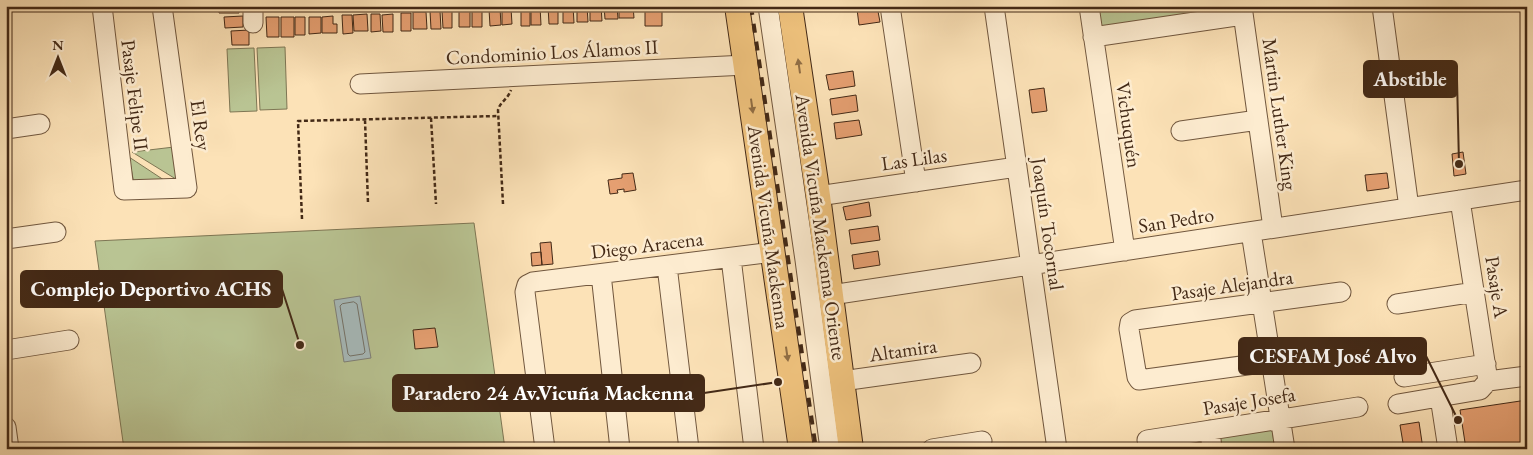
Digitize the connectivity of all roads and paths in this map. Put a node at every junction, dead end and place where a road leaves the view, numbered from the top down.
1 (102, 6) edge
2 (162, 6) edge
3 (737, 6) edge
4 (768, 6) edge
5 (790, 6) edge
6 (890, 6) edge
7 (994, 6) edge
8 (1089, 6) edge
9 (1382, 6) edge
10 (1242, 10) edge
11 (1094, 37) junction
12 (746, 65) junction
13 (510, 76) junction
14 (360, 84) dead end
15 (498, 116) junction
16 (432, 118) junction
17 (365, 120) junction
18 (1258, 120) junction
19 (40, 124) dead end
20 (6, 129) edge
21 (1181, 131) dead end
22 (1017, 167) junction
23 (916, 182) junction
24 (124, 190) joint
25 (1527, 190) edge
26 (818, 196) junction
27 (1460, 200) junction
28 (368, 203) dead end
29 (436, 204) dead end
30 (503, 204) dead end
31 (1410, 208) junction
32 (302, 219) dead end
33 (1273, 228) junction
34 (56, 232) dead end
35 (1251, 232) junction
36 (6, 239) edge
37 (1125, 251) junction
38 (773, 252) junction
39 (731, 258) junction
40 (1031, 265) junction
41 (667, 266) junction
42 (600, 274) junction
43 (1341, 292) dead end
44 (1475, 292) junction
45 (831, 295) junction
46 (1262, 303) junction
47 (1397, 304) dead end
48 (69, 340) dead end
49 (6, 350) edge
50 (1350, 351) dead end
51 (1272, 362) junction
52 (971, 363) dead end
53 (1487, 373) junction
54 (1527, 376) edge
55 (1404, 377) dead end
56 (842, 381) junction
57 (1440, 397) junction
58 (1398, 404) dead end
59 (1358, 407) dead end
60 (1280, 419) junction
61 (6, 427) edge
62 (1210, 430) junction
63 (1147, 440) dead end
64 (982, 442) dead end
65 (840, 447) edge
66 (9, 449) edge
67 (545, 449) edge
68 (620, 449) edge
69 (688, 449) edge
70 (754, 449) edge
71 (801, 449) edge
72 (810, 449) edge
73 (932, 449) edge
74 (1057, 449) edge
75 (1212, 449) edge
76 (1285, 449) edge
77 (1448, 449) edge

1 - 24 street, Pasaje Felipe II
2 - 24 street, El Rey
3 - 12 main road, Avenida Vicuña Mackenna
4 - 65 street
26 -> 5 main road, Avenida Vicuña Mackenna Oriente
6 - 23 street
7 - 22 street, Joaquín Tocornal
8 - 11 street, Vichuquén
9 - 31 street
10 - 11 street
10 - 18 street, Martin Luther King
11 - 37 street, Vichuquén
12 - 13 street, Condominio Los Álamos II
12 -> 38 main road, Avenida Vicuña Mackenna
13 - 14 street, Condominio Los Álamos II
13 - 15 path
15 - 16 path
15 - 30 path
16 - 17 path
16 - 29 path
17 - 28 path
17 - 32 path
18 - 21 street
18 - 33 street, Martin Luther King
19 - 20 street
22 - 23 street, Las Lilas
22 - 40 street, Joaquín Tocornal
23 - 26 street, Las Lilas
25 - 27 street, San Pedro
26 - 45 main road, Avenida Vicuña Mackenna Oriente
27 - 31 street, San Pedro
27 - 44 street, Pasaje A
31 - 33 street, San Pedro
33 - 35 street, San Pedro
34 - 36 street
35 - 37 street, San Pedro
35 - 46 street
37 - 40 street, San Pedro
38 - 39 street, Diego Aracena
38 -> 71 main road, Avenida Vicuña Mackenna
39 - 41 street, Diego Aracena
39 - 70 street
40 - 45 street, San Pedro
40 - 74 street, Joaquín Tocornal
41 - 42 street, Diego Aracena
41 - 69 street
42 - 67 street, Diego Aracena
42 - 68 street
43 - 46 street, Pasaje Alejandra
44 - 47 street
44 - 53 street, Pasaje A
45 - 56 main road, Avenida Vicuña Mackenna Oriente
46 - 51 street
46 - 51 street, Pasaje Alejandra
48 - 49 street
50 - 51 street
51 - 60 street
52 - 56 street, Altamira
53 - 54 street
53 - 55 street
53 - 57 street
56 - 65 main road, Avenida Vicuña Mackenna Oriente
57 - 58 street
57 - 77 street
59 - 60 street, Pasaje Josefa
60 - 62 street, Pasaje Josefa
60 - 76 street
61 - 66 street
62 - 63 street, Pasaje Josefa
62 - 75 street
64 - 73 street
65 - 72 street

